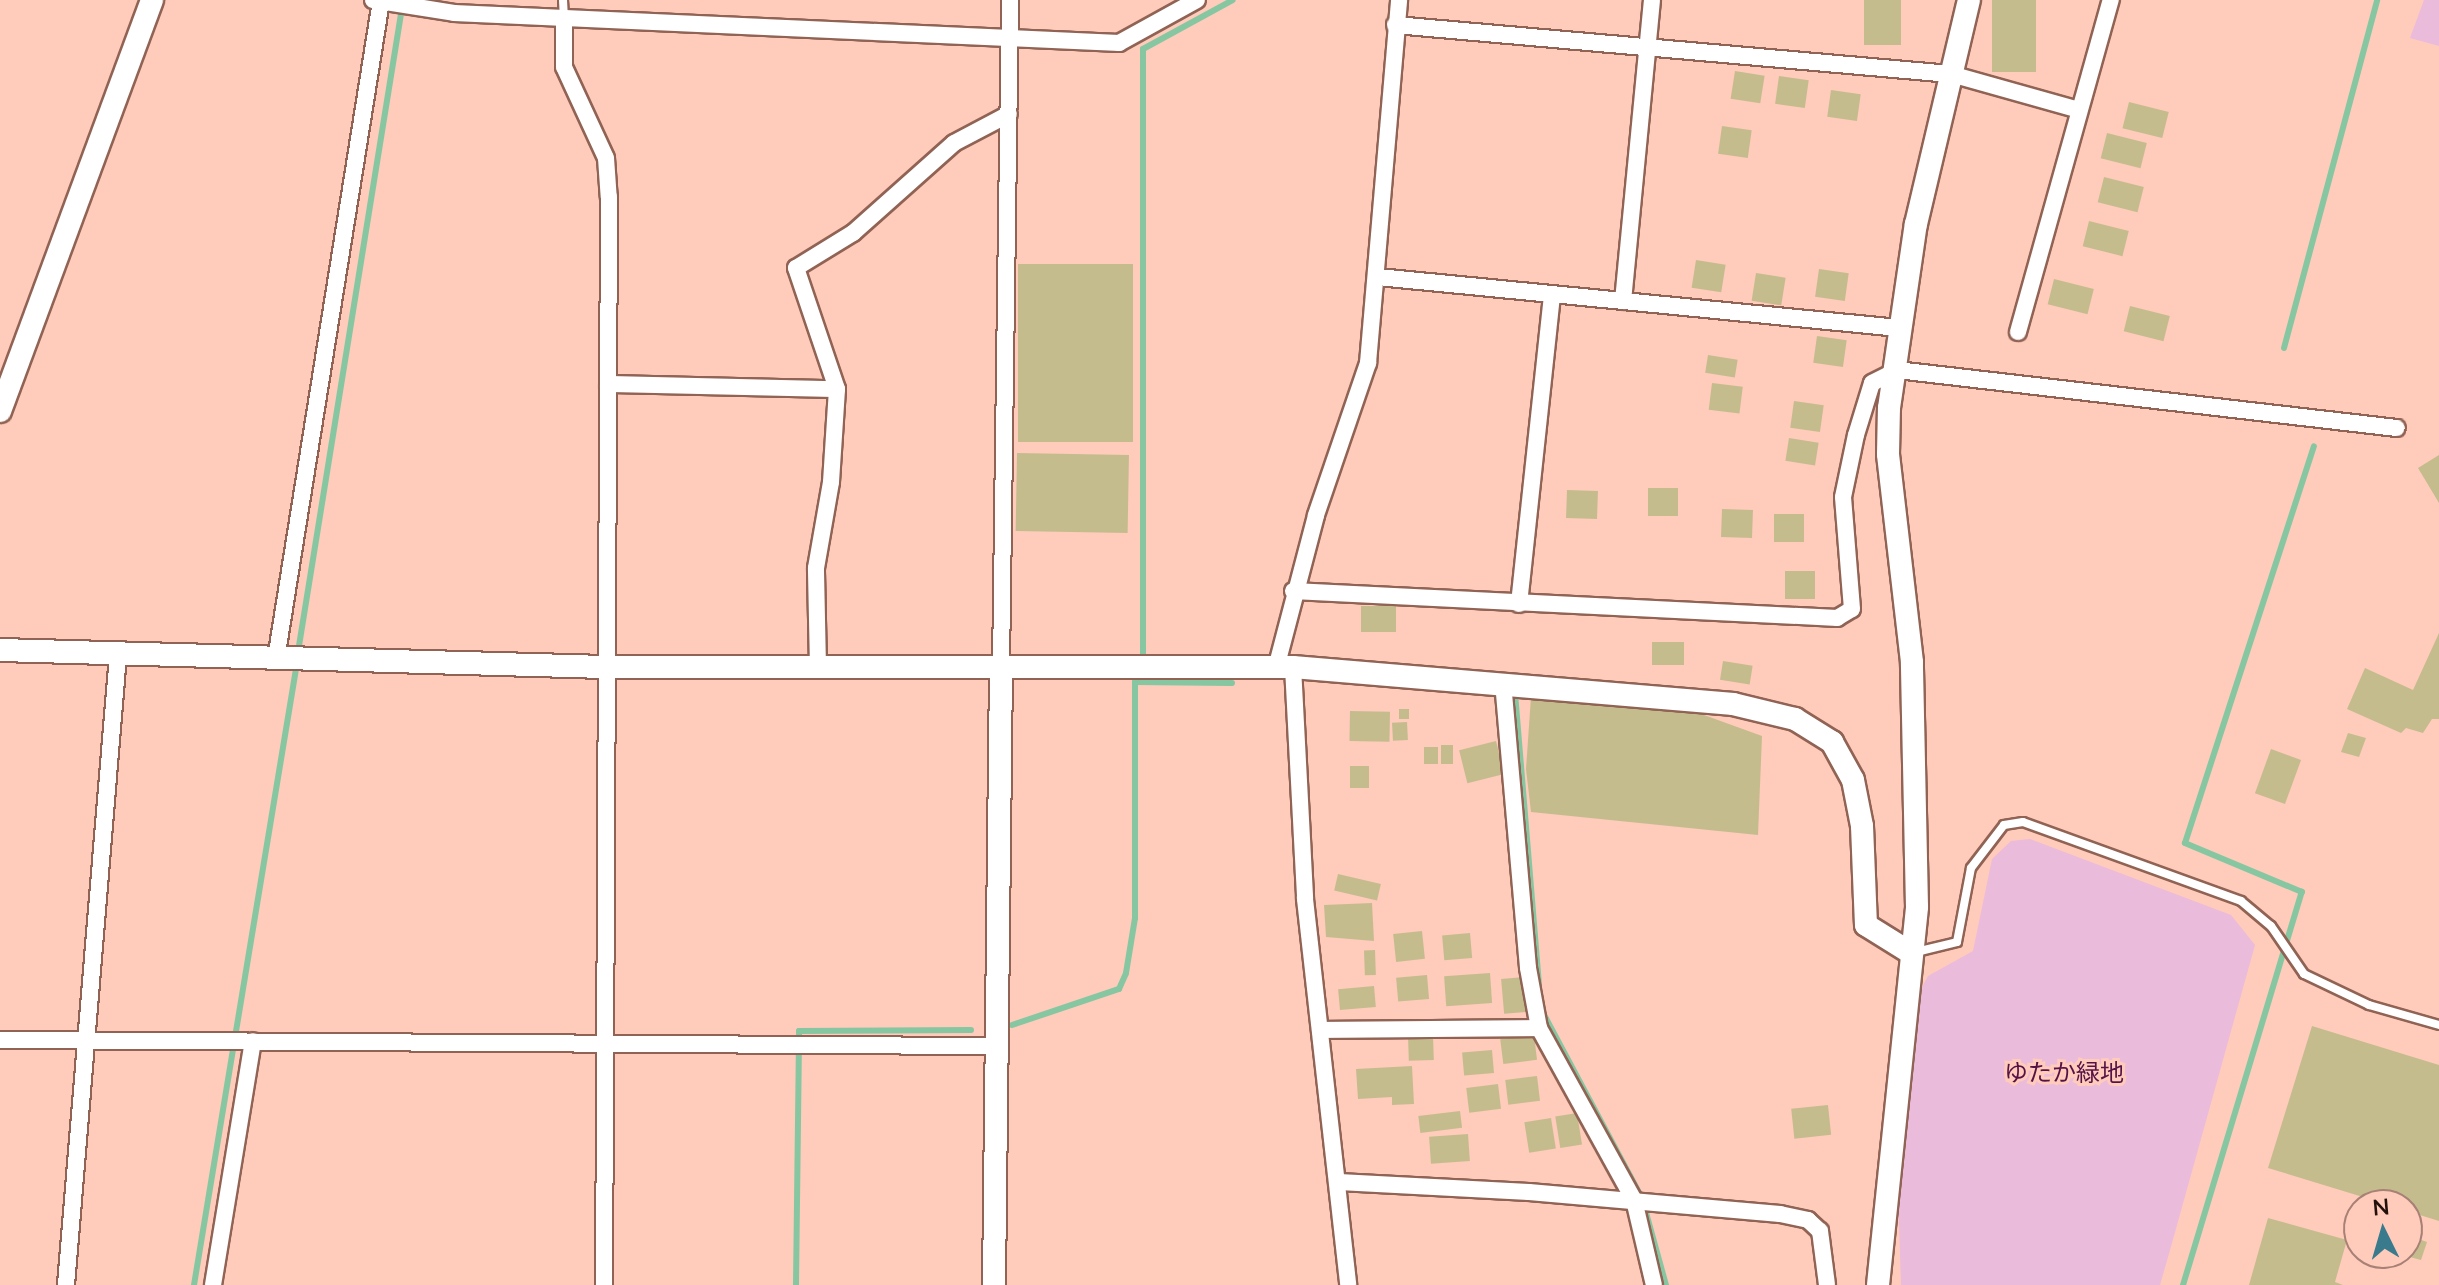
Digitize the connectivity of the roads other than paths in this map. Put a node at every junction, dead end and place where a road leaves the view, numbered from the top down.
1 (152, 0) edge
2 (563, 0) edge
3 (1010, 0) edge
4 (1197, 0) edge
5 (1399, 0) edge
6 (1652, 0) edge
7 (1969, 0) edge
8 (2111, 0) edge
9 (381, 1) edge
10 (564, 18) junction
11 (1395, 25) junction
12 (1010, 37) junction
13 (1649, 44) junction
14 (1951, 74) junction
15 (2079, 110) junction
16 (1009, 114) junction
17 (1378, 277) junction
18 (1552, 296) junction
19 (1623, 301) junction
20 (1899, 328) junction
21 (2018, 332) dead end
22 (1897, 370) junction
23 (608, 384) junction
24 (837, 389) junction
25 (0, 411) edge
26 (2397, 428) dead end
27 (1293, 591) junction
28 (1519, 604) junction
29 (0, 650) edge
30 (118, 655) junction
31 (280, 659) junction
32 (606, 667) junction
33 (818, 667) junction
34 (1001, 667) junction
35 (1284, 668) junction
36 (1504, 690) junction
37 (1911, 953) junction
38 (2439, 1025) edge
39 (1539, 1028) junction
40 (1323, 1030) junction
41 (0, 1040) edge
42 (87, 1041) junction
43 (251, 1041) junction
44 (604, 1044) junction
45 (995, 1046) junction
46 (1339, 1182) junction
47 (1640, 1201) junction
48 (66, 1285) edge
49 (213, 1285) edge
50 (604, 1285) edge
51 (994, 1285) edge
52 (1348, 1285) edge
53 (1654, 1285) edge
54 (1827, 1285) edge
55 (1878, 1285) edge

1 - 25 street
2 - 10 lane
3 - 12 street
4 - 12 street
5 - 11 street
6 - 13 street
7 - 14 street
8 - 15 street
9 - 10 street
9 - 31 street
10 - 12 street
10 - 23 street
11 - 13 street
11 - 17 street
12 - 16 street
13 - 14 street
13 - 19 street
14 - 15 street
14 - 20 street
15 - 21 street
16 - 24 street
16 - 34 street
17 - 18 street
17 - 27 street
18 - 19 street
18 - 28 street
19 - 20 street
20 - 22 street
22 - 26 street
22 - 28 street
22 - 37 street
23 - 24 street
23 - 32 street
24 - 33 street
27 - 28 street
27 - 35 street
29 - 30 street
30 - 31 street
30 - 42 street
31 - 32 street
32 - 33 street
32 - 44 street
33 - 34 street
34 - 35 street
34 - 45 street
35 - 36 street
35 - 40 street
36 - 37 street
36 - 39 street
37 - 38 lane
37 - 55 street
39 - 40 street
39 - 47 street
40 - 46 street
41 - 42 street
42 - 43 street
42 - 48 street
43 - 44 street
43 - 49 street
44 - 45 street
44 - 50 street
45 - 51 street
46 - 47 street
46 - 52 street
47 - 53 street
47 - 54 street

